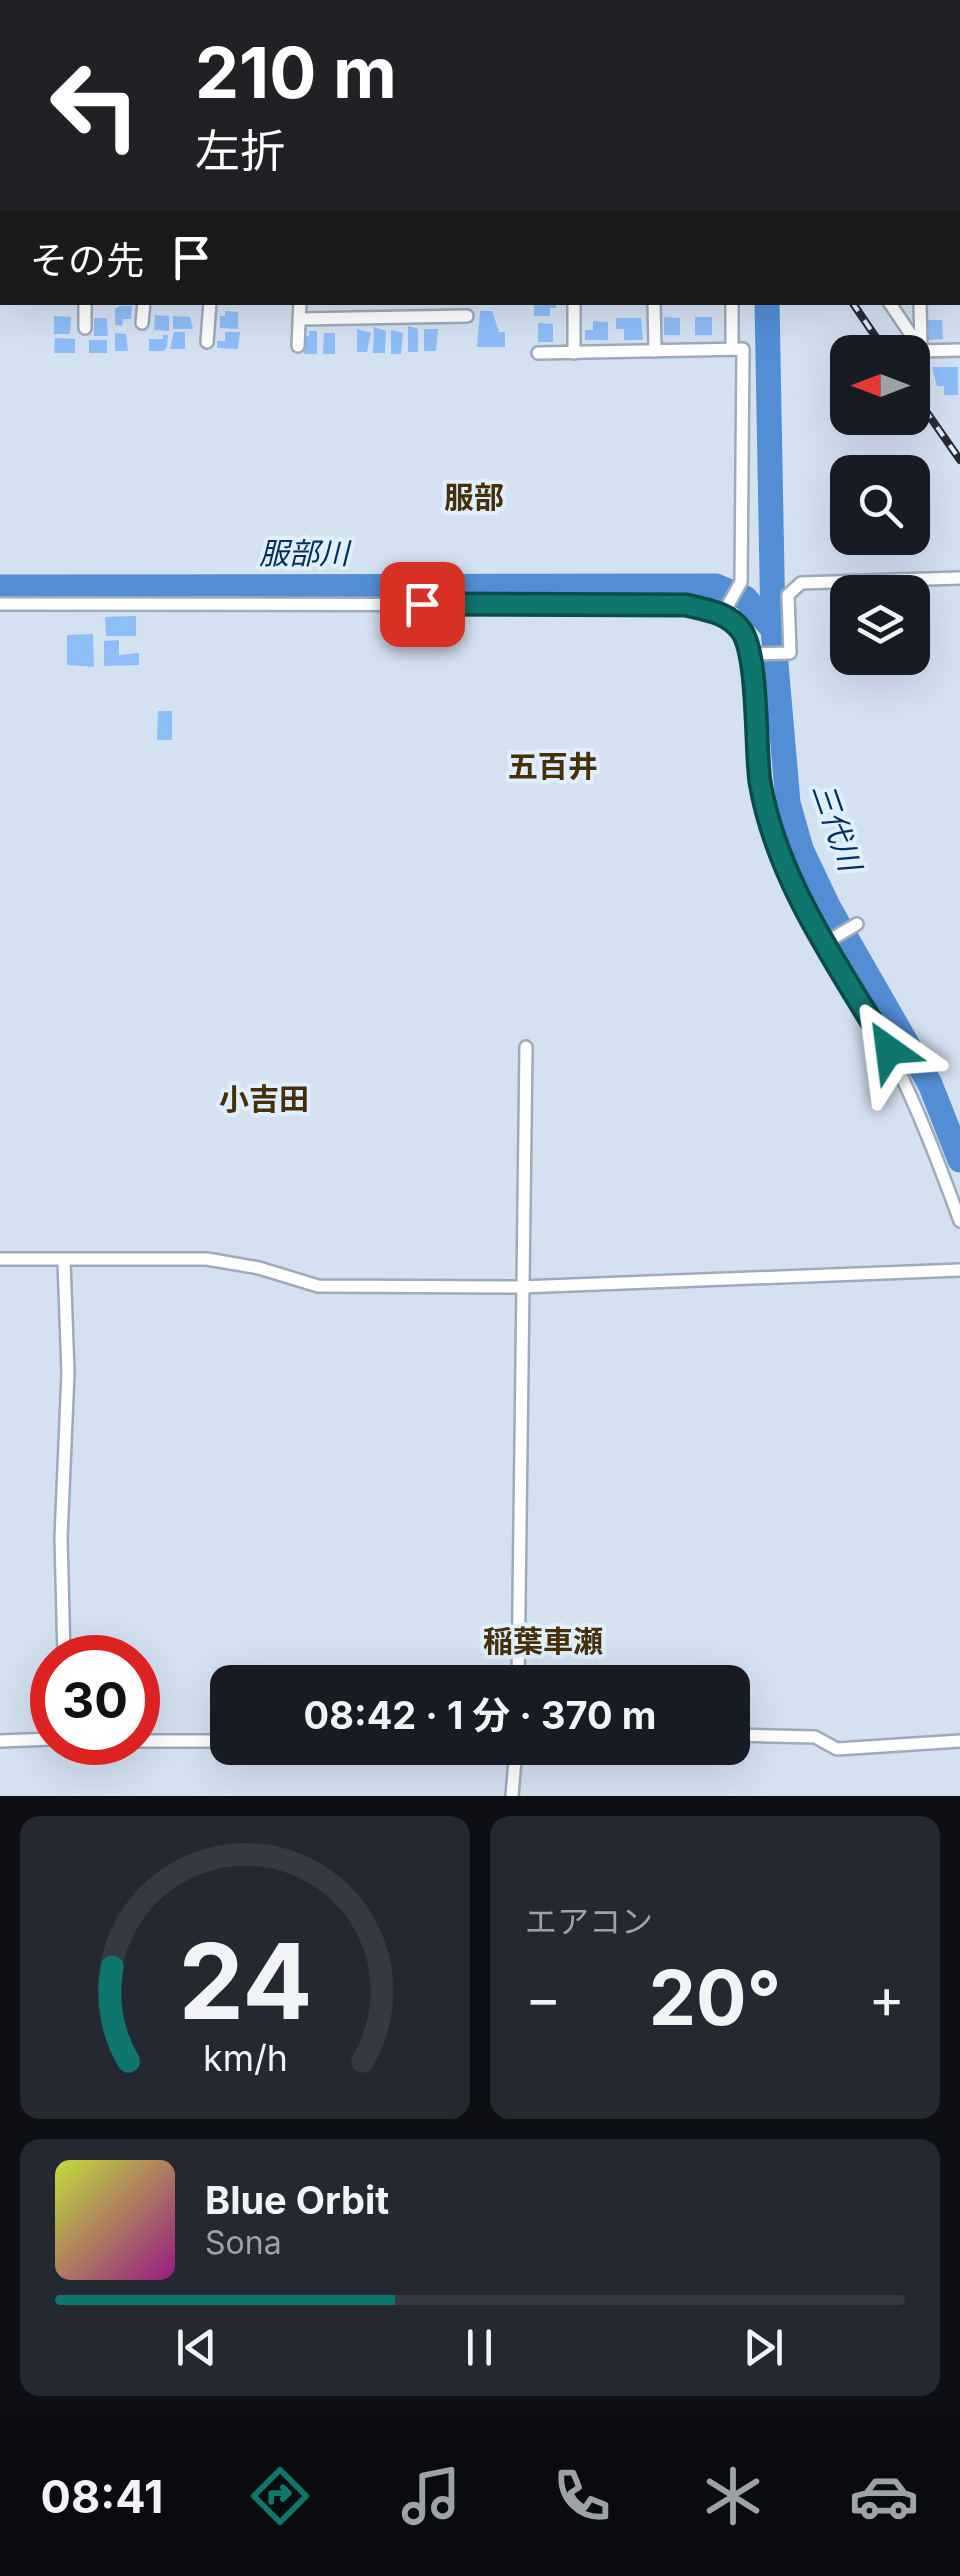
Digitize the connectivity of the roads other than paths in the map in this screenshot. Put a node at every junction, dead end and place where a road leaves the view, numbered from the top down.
1 (86, 305) edge
2 (144, 305) edge
3 (210, 305) edge
4 (300, 305) edge
5 (574, 305) edge
6 (654, 305) edge
7 (732, 305) edge
8 (891, 305) edge
9 (920, 305) edge
10 (433, 309) edge
11 (466, 316) dead end
12 (299, 319) junction
13 (142, 323) dead end
14 (85, 328) dead end
15 (911, 335) edge
16 (921, 335) edge
17 (208, 342) dead end
18 (298, 346) dead end
19 (732, 349) junction
20 (930, 350) edge
21 (960, 350) edge
22 (655, 351) junction
23 (574, 352) junction
24 (538, 353) dead end
25 (960, 578) edge
26 (0, 604) edge
27 (725, 611) junction
28 (752, 654) junction
29 (855, 925) dead end
30 (826, 942) junction
31 (526, 1046) dead end
32 (960, 1222) edge
33 (0, 1259) edge
34 (64, 1261) junction
35 (960, 1270) edge
36 (521, 1287) junction
37 (63, 1635) edge
38 (518, 1665) edge
39 (750, 1736) edge
40 (30, 1739) edge
41 (0, 1741) edge
42 (160, 1741) edge
43 (210, 1741) edge
44 (960, 1741) edge
45 (515, 1765) edge
46 (512, 1796) edge

1 - 14 street
2 - 13 street
3 - 17 street
4 - 12 street
5 - 23 street
6 - 22 street
7 - 19 street
8 - 15 street
9 - 16 street
10 - 11 street
10 - 12 street
12 - 18 street
19 - 22 street
19 - 27 street
20 - 21 street
22 - 23 street
23 - 24 street
25 - 28 street
26 - 27 street
27 - 28 street
28 - 30 street
29 - 30 street
30 - 32 street
31 - 36 street
33 - 34 street
34 - 36 street
34 - 37 street
35 - 36 street
36 - 38 street
39 - 44 street
40 - 41 street
42 - 43 street
45 - 46 street

